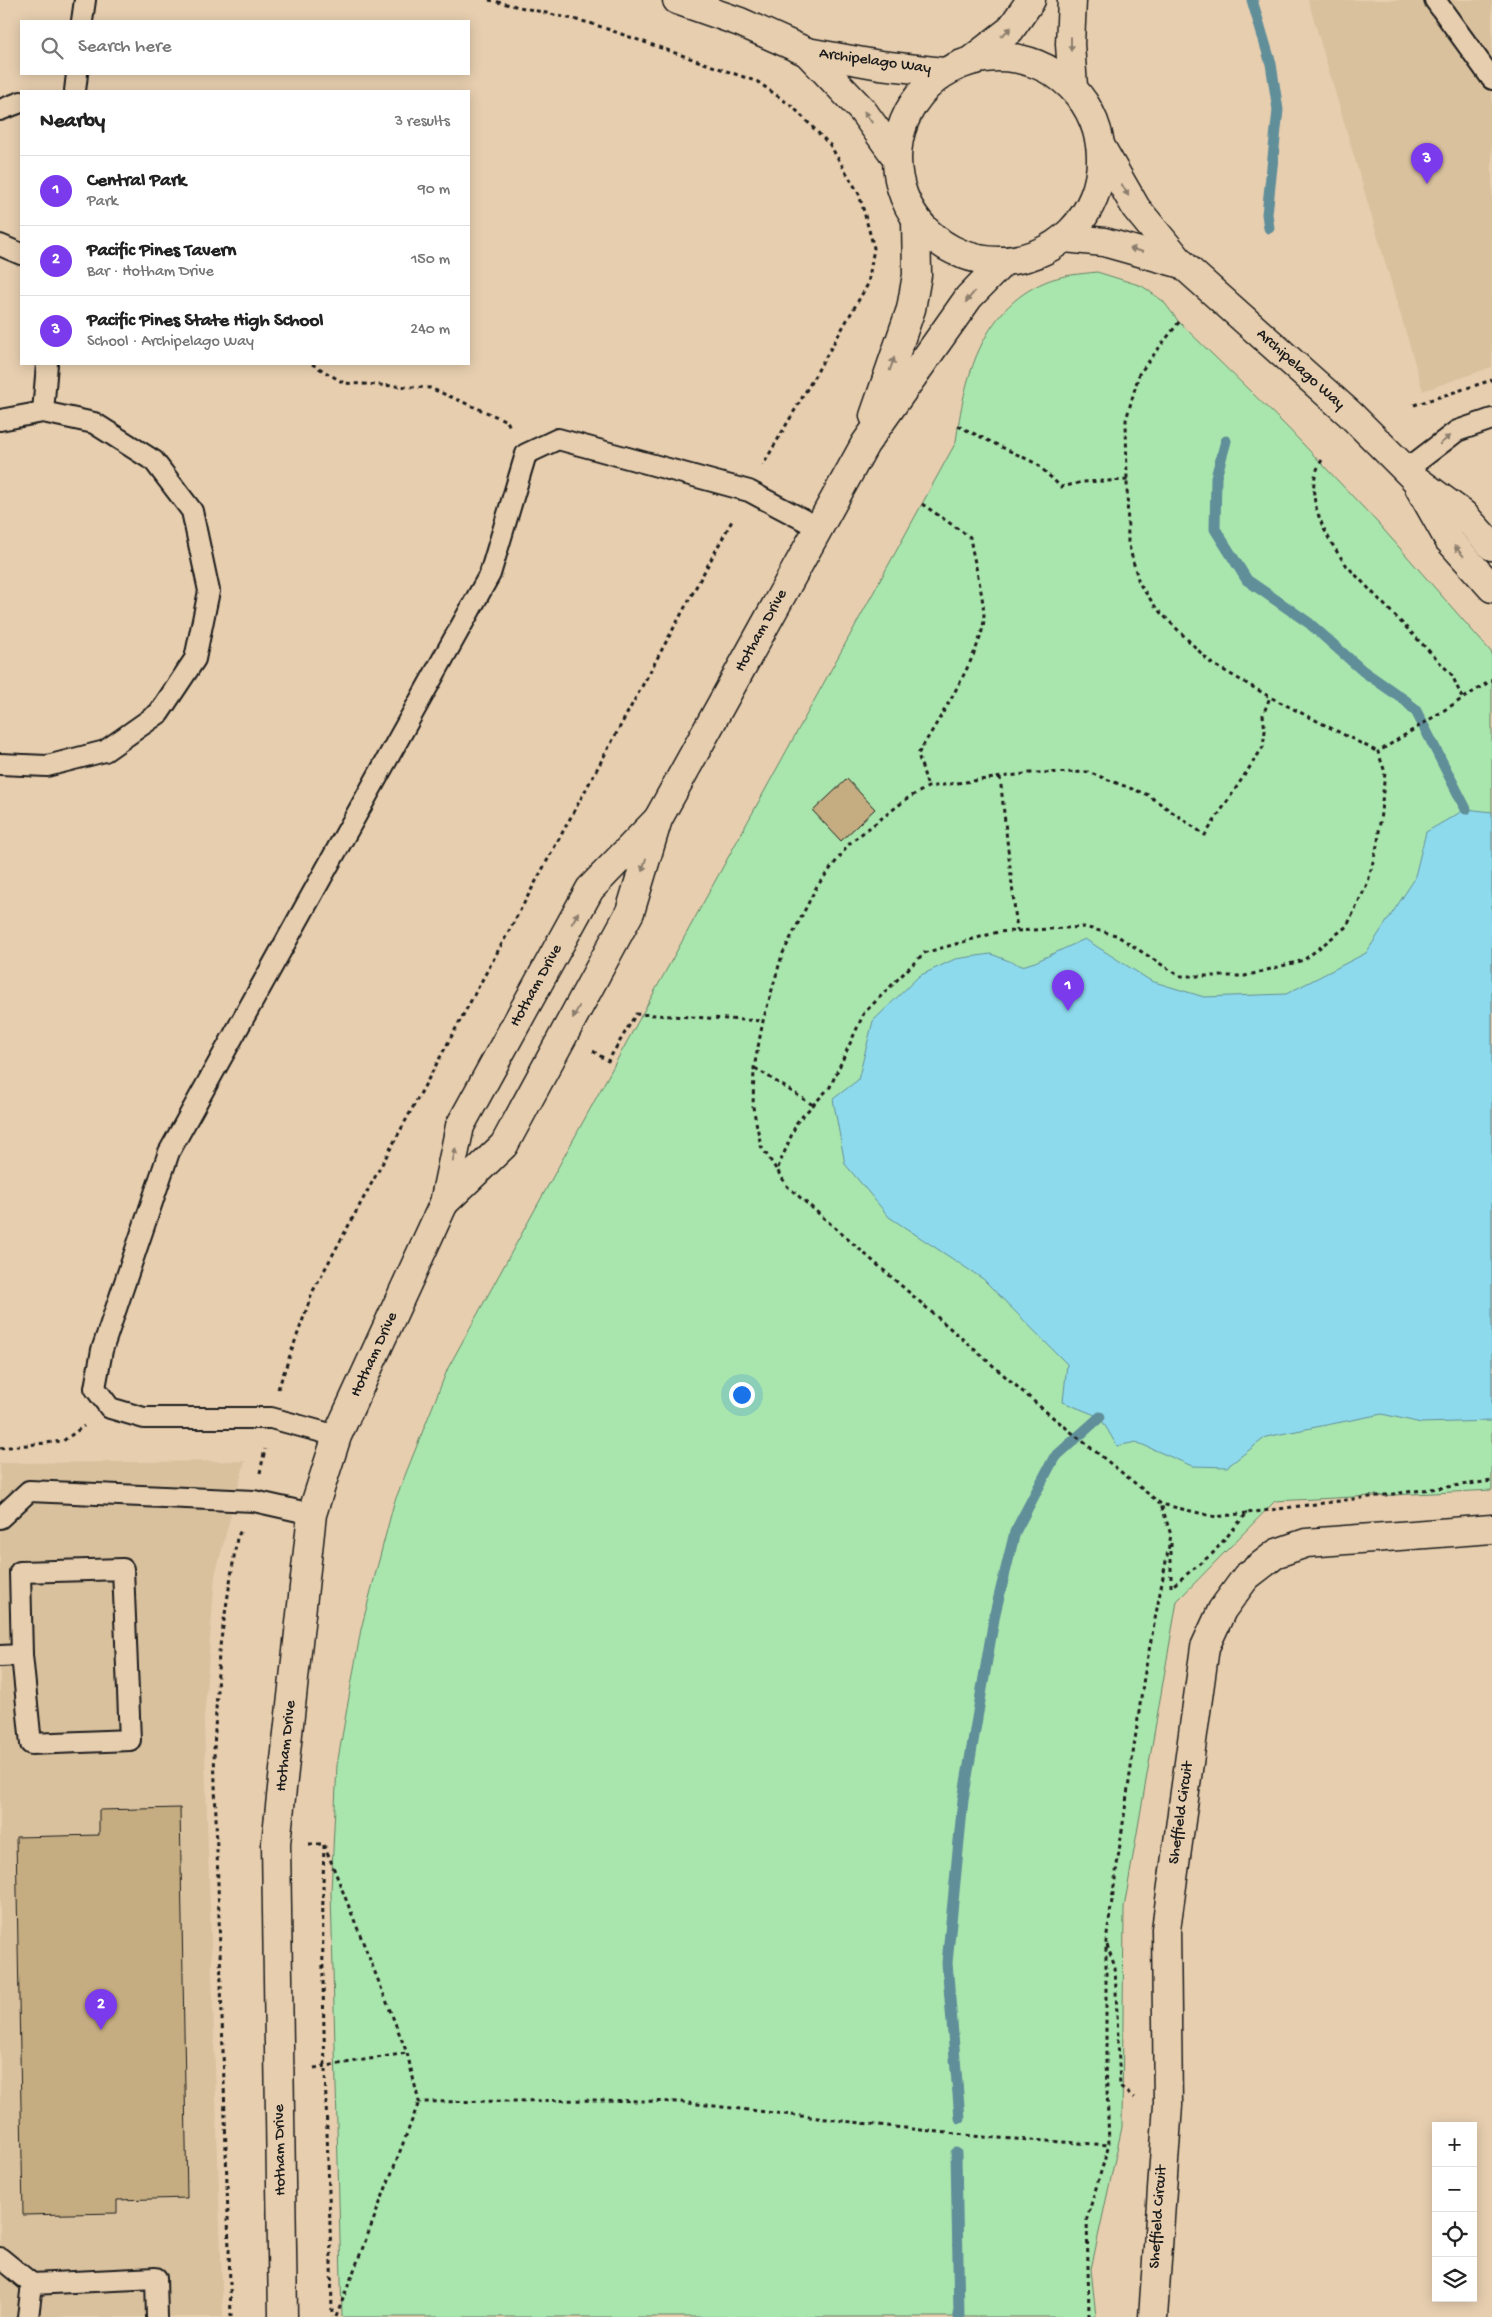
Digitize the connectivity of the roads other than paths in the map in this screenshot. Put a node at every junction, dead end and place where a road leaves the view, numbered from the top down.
1 (85, 0) edge
2 (677, 0) edge
3 (1031, 0) edge
4 (1072, 0) edge
5 (1436, 0) edge
6 (82, 20) edge
7 (807, 52) junction
8 (974, 58) junction
9 (943, 72) junction
10 (77, 75) edge
11 (1492, 79) edge
12 (1073, 87) junction
13 (75, 90) edge
14 (20, 102) edge
15 (0, 110) edge
16 (1101, 147) junction
17 (896, 157) junction
18 (916, 220) junction
19 (1065, 238) junction
20 (0, 245) edge
21 (20, 254) edge
22 (1003, 262) junction
23 (1182, 264) junction
24 (47, 365) edge
25 (43, 412) junction
26 (1492, 419) edge
27 (0, 420) edge
28 (865, 444) junction
29 (1411, 474) junction
30 (819, 528) junction
31 (1492, 546) edge
32 (1492, 588) edge
33 (0, 764) edge
34 (658, 819) junction
35 (444, 1203) junction
36 (337, 1436) junction
37 (312, 1514) junction
38 (0, 1518) edge
39 (1492, 1529) edge
40 (22, 1655) junction
41 (0, 1656) edge
42 (0, 2258) edge
43 (32, 2284) junction
44 (28, 2317) edge
45 (157, 2317) edge
46 (283, 2317) edge
47 (1153, 2317) edge

1 - 6 lane
2 - 7 street, Archipelago Way
8 -> 3 street
4 -> 12 street
5 - 11 lane
7 - 9 street, Archipelago Way
17 -> 7 street, Archipelago Way
8 - 9 street
8 - 12 street
9 - 17 street
10 - 13 lane
12 - 16 street
14 - 15 lane
16 - 19 street
16 -> 23 street, Archipelago Way
17 - 18 street
18 - 22 street
28 -> 18 street, Hotham Drive
19 - 22 street
23 -> 19 street, Archipelago Way
20 - 21 lane
22 -> 28 street, Hotham Drive
23 - 29 street, Archipelago Way
24 - 25 lane
25 - 27 lane
25 - 33 lane
29 -> 26 lane
28 - 30 street, Hotham Drive
29 - 31 street, Archipelago Way
32 -> 29 street, Archipelago Way
30 - 34 street, Hotham Drive
30 - 36 lane
34 -> 35 street, Hotham Drive
35 -> 34 street, Hotham Drive
35 - 36 street, Hotham Drive
36 - 37 street, Hotham Drive
37 - 38 lane
37 - 46 street, Hotham Drive
39 - 47 street, Sheffield Circuit
40 - 40 lane
40 - 41 lane
42 - 43 lane
43 - 44 lane
43 - 45 lane

